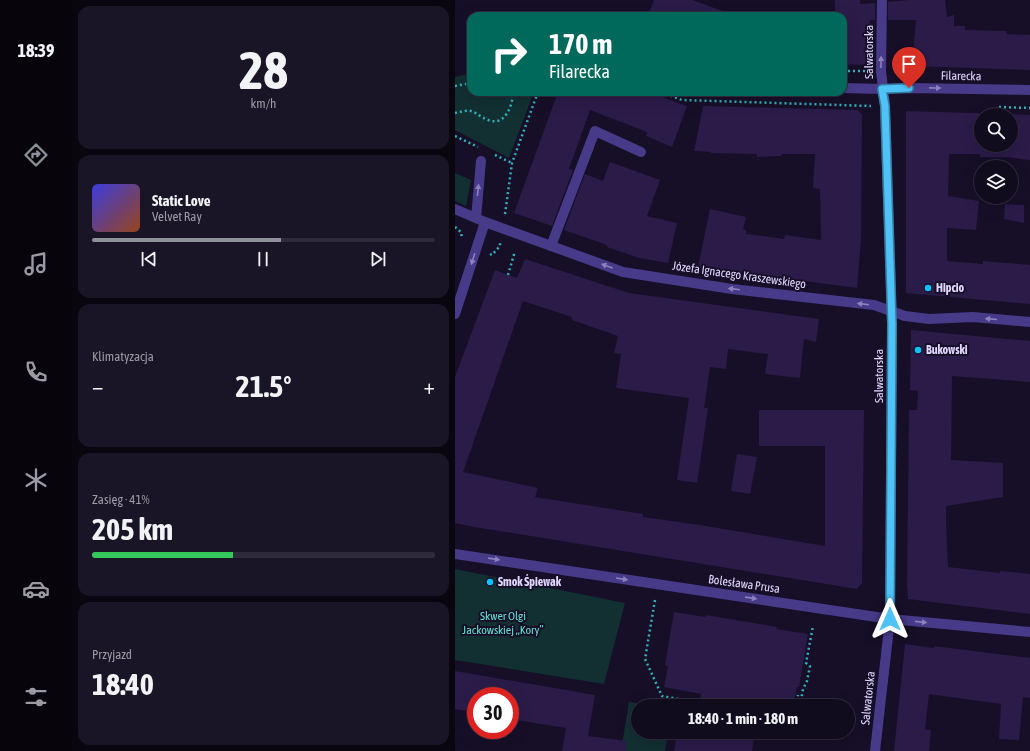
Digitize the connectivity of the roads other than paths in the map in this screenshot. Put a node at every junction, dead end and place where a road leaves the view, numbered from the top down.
1 (882, 0) edge
2 (847, 88) edge
3 (882, 89) junction
4 (1030, 90) edge
5 (641, 152) dead end
6 (481, 161) dead end
7 (455, 209) edge
8 (480, 220) junction
9 (551, 246) junction
10 (891, 311) junction
11 (455, 314) edge
12 (1030, 322) edge
13 (455, 554) edge
14 (890, 619) junction
15 (1030, 632) edge
16 (875, 751) edge

3 -> 1 street, Salwatorska
2 - 3 street, Filarecka
3 -> 4 street, Filarecka
3 - 10 street, Salwatorska
5 - 9 street
8 -> 6 street
7 - 8 street, Józefa Ignacego Kraszewskiego
8 - 9 street, Józefa Ignacego Kraszewskiego
8 -> 11 street
10 -> 9 street, Józefa Ignacego Kraszewskiego
12 -> 10 street, Józefa Ignacego Kraszewskiego
10 - 14 street, Salwatorska
13 -> 14 street, Bolesława Prusa
14 -> 15 street, Bolesława Prusa
14 - 16 street, Salwatorska

